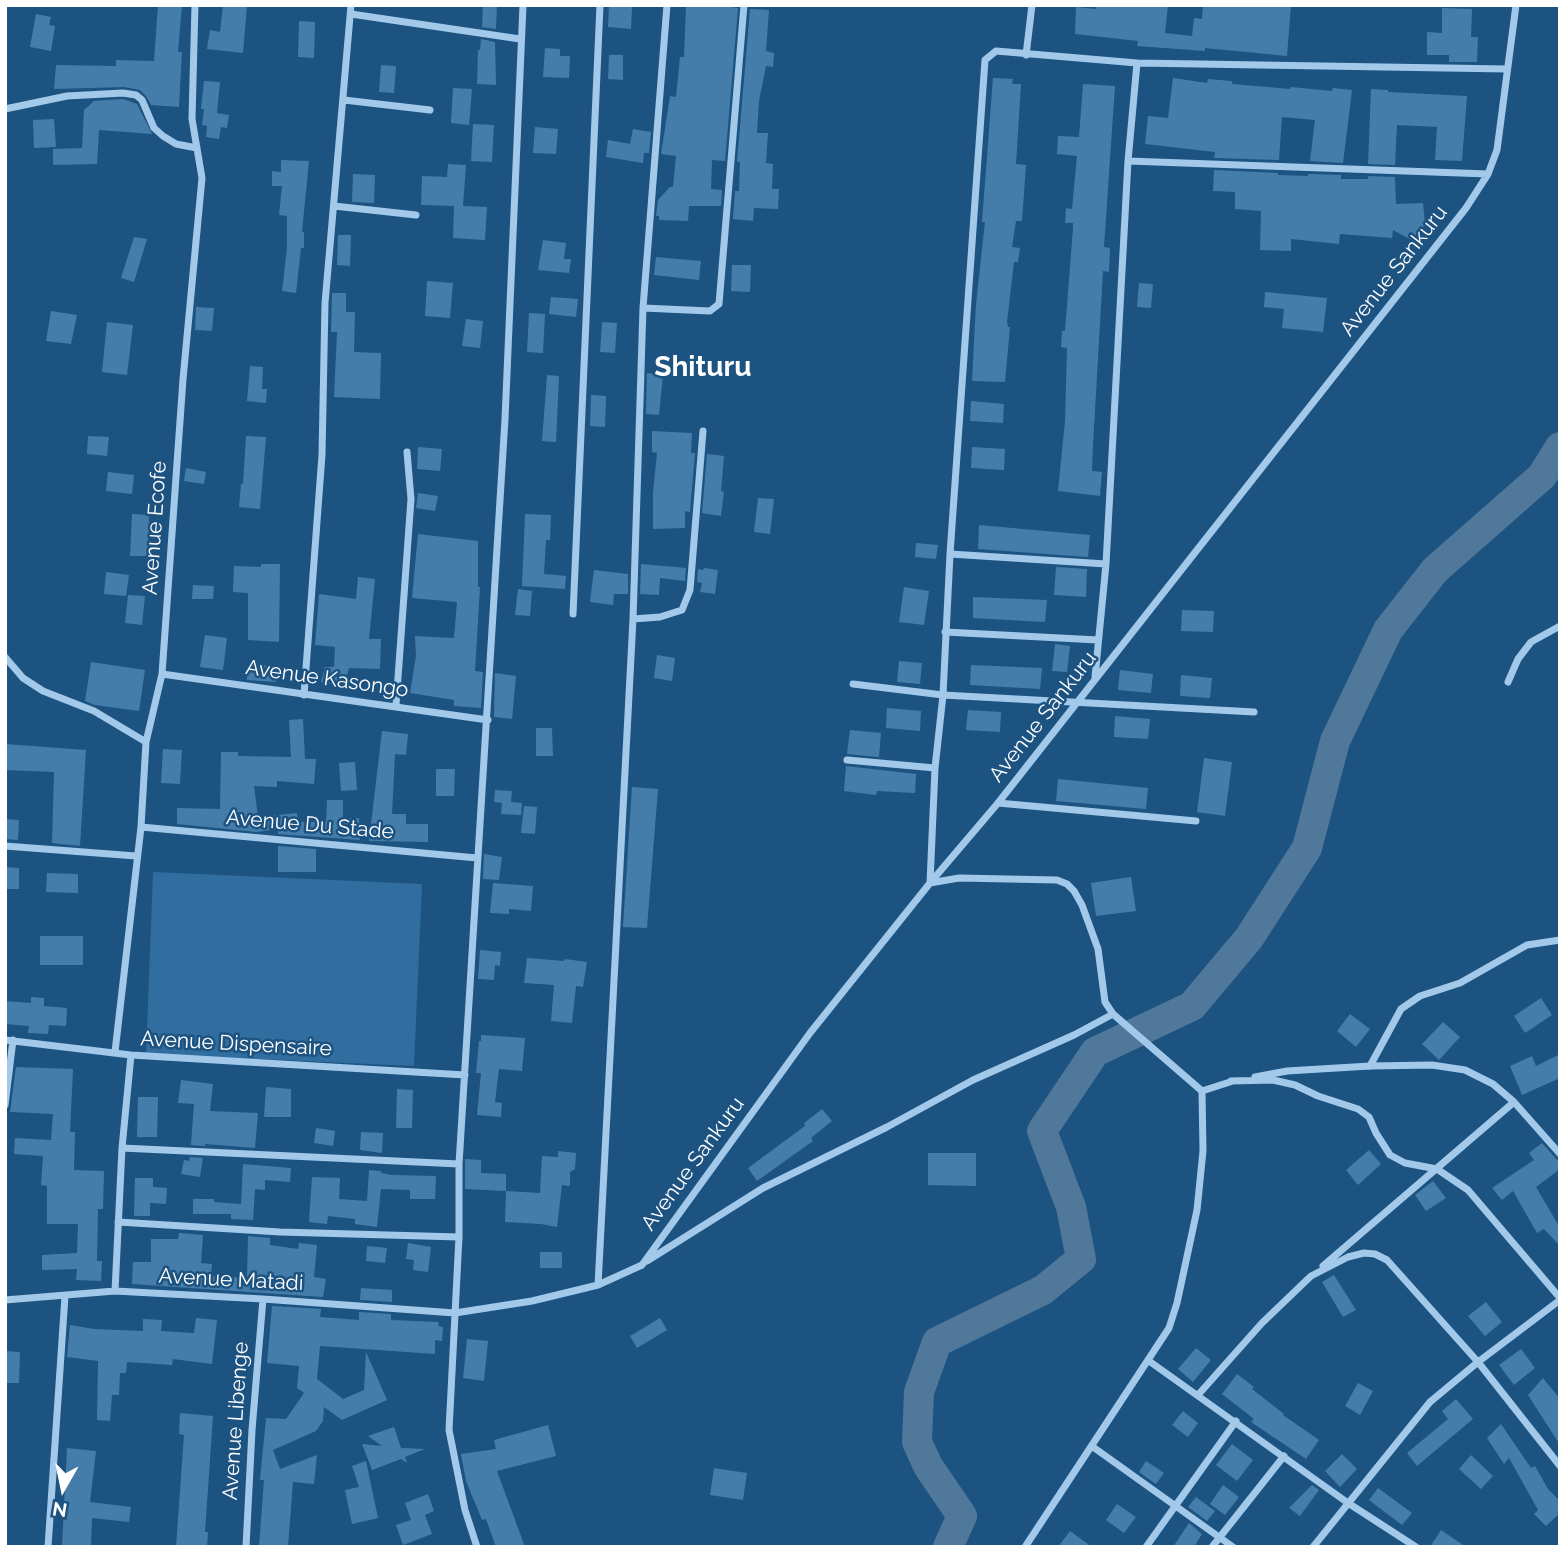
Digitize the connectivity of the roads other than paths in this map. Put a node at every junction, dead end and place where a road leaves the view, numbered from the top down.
1 (195, 5) edge
2 (351, 5) edge
3 (523, 5) edge
4 (600, 5) edge
5 (667, 5) edge
6 (744, 5) edge
7 (1032, 5) edge
8 (1516, 5) edge
9 (351, 14) junction
10 (520, 39) junction
11 (1026, 55) junction
12 (1137, 63) junction
13 (1507, 69) junction
14 (344, 100) junction
15 (5, 109) edge
16 (430, 110) dead end
17 (197, 148) junction
18 (1128, 161) junction
19 (1488, 174) junction
20 (334, 206) junction
21 (416, 215) dead end
22 (643, 308) junction
23 (703, 431) dead end
24 (407, 452) dead end
25 (950, 554) junction
26 (1105, 564) junction
27 (573, 614) dead end
28 (633, 619) junction
29 (1560, 626) edge
30 (945, 632) junction
31 (1098, 640) junction
32 (5, 657) edge
33 (162, 674) junction
34 (1094, 679) junction
35 (1508, 682) dead end
36 (853, 684) dead end
37 (304, 695) junction
38 (943, 695) junction
39 (1076, 703) junction
40 (396, 705) junction
41 (1254, 712) dead end
42 (488, 720) junction
43 (146, 742) junction
44 (847, 760) dead end
45 (935, 768) junction
46 (998, 803) junction
47 (1196, 821) dead end
48 (141, 827) junction
49 (5, 846) edge
50 (136, 856) junction
51 (477, 858) junction
52 (930, 883) junction
53 (1560, 940) edge
54 (1113, 1014) junction
55 (9, 1040) edge
56 (115, 1052) junction
57 (131, 1055) junction
58 (1370, 1066) junction
59 (465, 1075) junction
60 (1231, 1081) junction
61 (1202, 1091) junction
62 (1514, 1102) junction
63 (5, 1105) edge
64 (122, 1148) junction
65 (1560, 1153) edge
66 (459, 1164) junction
67 (1437, 1169) junction
68 (118, 1222) junction
69 (459, 1237) junction
70 (642, 1265) junction
71 (1311, 1276) junction
72 (598, 1284) junction
73 (116, 1292) junction
74 (65, 1296) junction
75 (262, 1299) junction
76 (1560, 1299) edge
77 (5, 1300) edge
78 (455, 1313) junction
79 (1149, 1360) junction
80 (1478, 1362) junction
81 (1198, 1395) junction
82 (1236, 1421) junction
83 (1093, 1447) junction
84 (1284, 1456) junction
85 (1560, 1466) edge
86 (1348, 1503) junction
87 (1175, 1504) junction
88 (1219, 1536) junction
89 (48, 1547) edge
90 (246, 1547) edge
91 (477, 1547) edge
92 (1025, 1547) edge
93 (1146, 1547) edge
94 (1212, 1547) edge
95 (1233, 1547) edge
96 (1313, 1547) edge
97 (1416, 1547) edge

1 - 17 street, Avenue Ecofe
2 - 9 street
3 - 10 street
4 - 27 street
5 - 22 street
6 - 22 street
7 - 11 street
8 - 13 street, Avenue Sankuru
9 - 10 street
9 - 14 street
10 - 42 street
11 - 12 street
11 - 25 street
12 - 13 street
12 - 18 street
13 - 19 street, Avenue Sankuru
14 - 16 street
14 - 20 street
15 - 17 street
17 - 33 street, Avenue Ecofe
18 - 19 street
18 - 26 street
19 - 34 street, Avenue Sankuru
20 - 21 street
20 - 37 street
22 - 28 street
23 - 28 street
24 - 40 street
25 - 26 street
25 - 30 street
26 - 31 street
28 - 72 street
29 - 35 street
30 - 31 street
30 - 38 street
31 - 34 street
32 - 43 street
33 - 37 street, Avenue Kasongo
33 - 43 street, Avenue Ecofe
34 - 39 street, Avenue Sankuru
36 - 38 street
37 - 40 street, Avenue Kasongo
38 - 39 street
38 - 45 street
39 - 41 street
39 - 46 street, Avenue Sankuru
40 - 42 street, Avenue Kasongo
42 - 51 street
43 - 48 street, Avenue Ecofe
44 - 45 street
45 - 52 street
46 - 47 street
46 - 52 street, Avenue Sankuru
48 - 50 street, Avenue Ecofe
48 - 51 street, Avenue Du Stade
49 - 50 street
50 - 56 street, Avenue Ecofe
51 - 59 street
52 - 54 street
52 - 70 street, Avenue Sankuru
53 - 58 street
54 - 61 street
54 - 70 street
55 - 56 street, Avenue Dispensaire
55 - 63 street
56 - 57 street, Avenue Dispensaire
57 - 59 street, Avenue Dispensaire
57 - 64 street
58 - 60 street
58 - 62 street
59 - 66 street
60 - 61 street
60 - 67 street
61 - 79 street
62 - 65 street
62 - 67 street
64 - 66 street
64 - 68 street
66 - 69 street
67 - 71 street
67 - 76 street
68 - 69 street
68 - 73 street
69 - 78 street
70 - 72 street
71 - 80 street
71 - 81 street
72 - 78 street
73 - 74 street, Avenue Matadi
73 - 75 street, Avenue Matadi
74 - 77 street, Avenue Matadi
74 - 89 street
75 - 78 street, Avenue Matadi
75 - 90 street, Avenue Libenge
76 - 80 street
78 - 91 street
79 - 81 street
79 - 83 street
80 - 85 street
80 - 86 street
81 - 82 street
82 - 84 street
82 - 87 street
83 - 87 street
83 - 92 street
84 - 86 street
84 - 88 street
86 - 96 street
86 - 97 street
87 - 88 street
87 - 93 street
88 - 94 street
88 - 95 street

